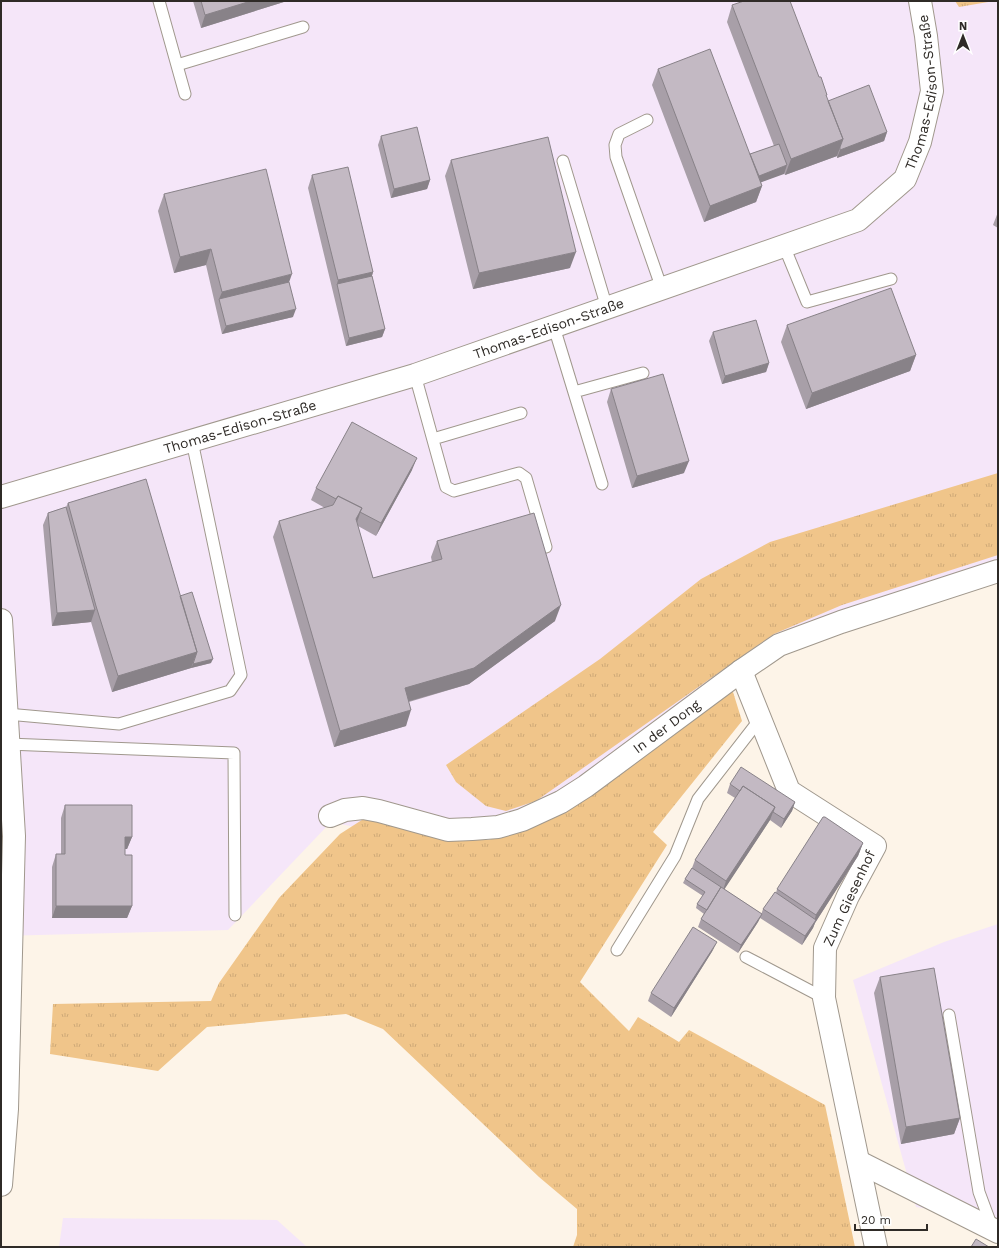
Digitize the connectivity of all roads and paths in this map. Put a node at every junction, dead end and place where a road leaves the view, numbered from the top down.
1 (159, 1) edge
2 (920, 1) edge
3 (303, 27) dead end
4 (177, 65) junction
5 (185, 94) dead end
6 (647, 120) dead end
7 (564, 162) dead end
8 (784, 246) junction
9 (890, 279) dead end
10 (662, 289) junction
11 (607, 308) junction
12 (554, 327) junction
13 (643, 373) dead end
14 (415, 375) junction
15 (574, 392) junction
16 (520, 413) dead end
17 (433, 439) junction
18 (192, 441) junction
19 (602, 484) dead end
20 (1, 497) edge
21 (546, 547) edge
22 (998, 571) edge
23 (1, 620) edge
24 (741, 671) junction
25 (7, 714) junction
26 (760, 719) junction
27 (8, 744) junction
28 (330, 816) dead end
29 (235, 915) dead end
30 (617, 950) dead end
31 (746, 957) dead end
32 (824, 998) junction
33 (949, 1015) dead end
34 (859, 1162) junction
35 (1, 1185) edge
36 (995, 1231) edge
37 (876, 1247) edge

1 - 4 lane
2 - 8 street, Thomas-Edison-Straße
3 - 4 lane
4 - 5 lane
6 - 10 lane
7 - 11 lane
8 - 9 lane
8 - 10 street, Thomas-Edison-Straße
10 - 11 street, Thomas-Edison-Straße
11 - 12 street, Thomas-Edison-Straße
12 - 14 street, Thomas-Edison-Straße
12 - 15 lane
13 - 15 lane
14 - 17 lane
14 - 18 street, Thomas-Edison-Straße
15 - 19 lane
16 - 17 lane
17 - 21 lane
18 - 20 street, Thomas-Edison-Straße
18 - 25 lane
22 - 24 street, In der Dong
23 - 25 street
24 - 26 street, Zum Giesenhof
24 - 28 street, In der Dong
25 - 27 street
26 - 30 lane
26 - 32 street, Zum Giesenhof
27 - 29 lane
27 - 35 street
31 - 32 lane
32 - 34 street, Zum Giesenhof
33 - 36 lane
34 - 36 street
34 - 37 street, Zum Giesenhof

